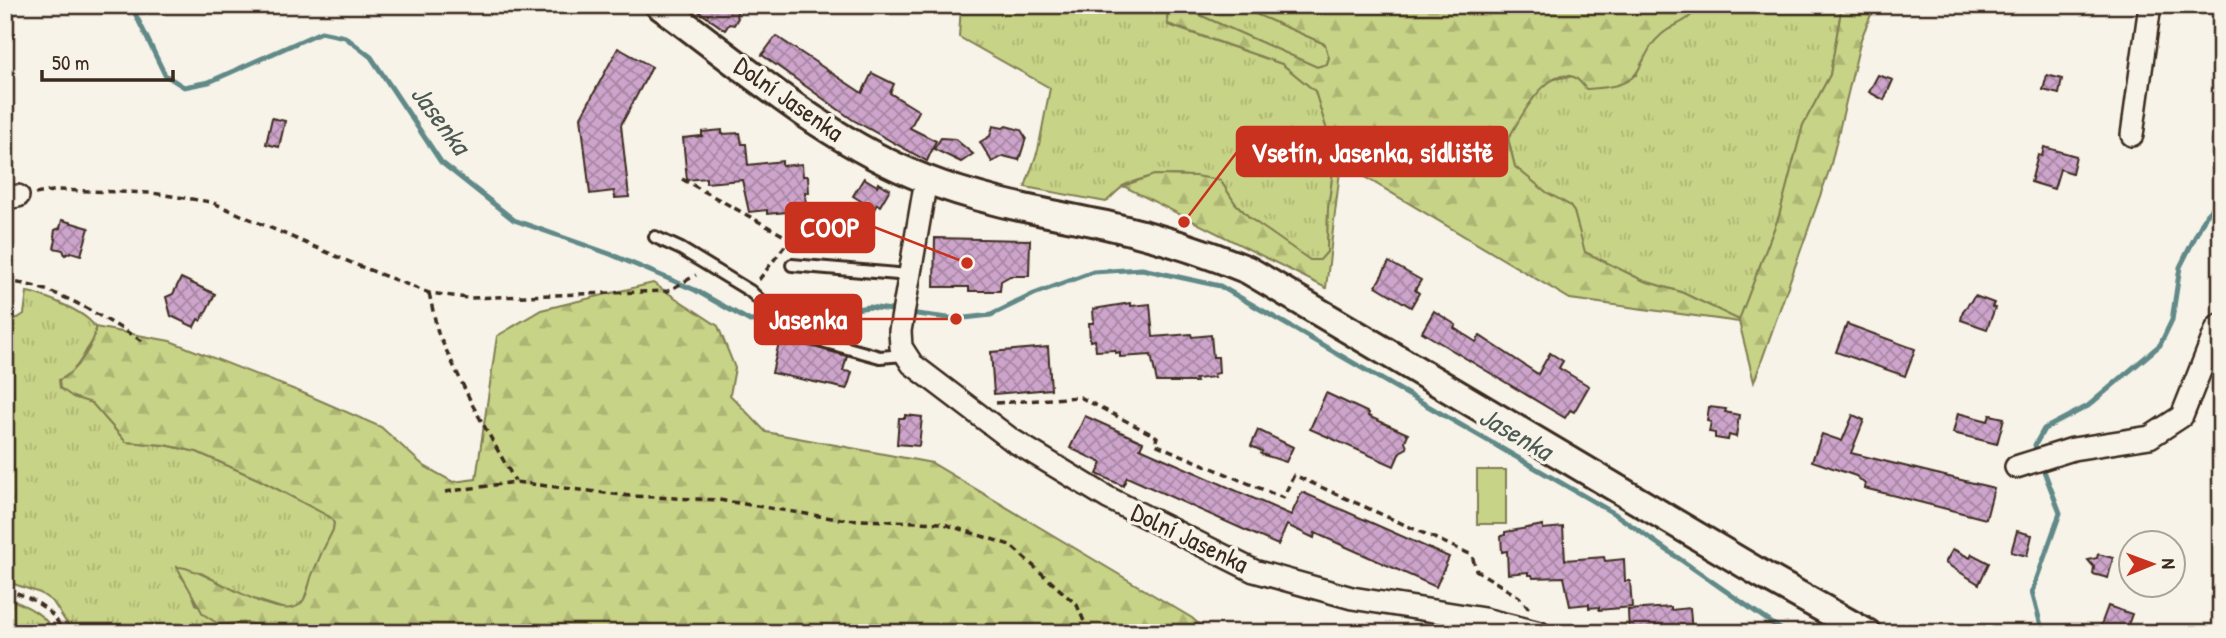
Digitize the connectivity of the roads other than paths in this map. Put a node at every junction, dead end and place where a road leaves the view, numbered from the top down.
1 (659, 5) edge
2 (2150, 5) edge
3 (2132, 135) dead end
4 (926, 180) junction
5 (655, 237) dead end
6 (792, 265) dead end
7 (909, 275) junction
8 (2221, 324) edge
9 (904, 355) junction
10 (2016, 467) dead end
11 (1537, 624) edge
12 (1867, 633) edge

1 - 4 street, Dolní Jasenka
2 - 3 street
4 - 7 street
4 - 12 street, Dolní Jasenka
5 - 9 lane
6 - 7 lane
7 - 9 street
8 - 10 street
9 - 11 street, Dolní Jasenka

